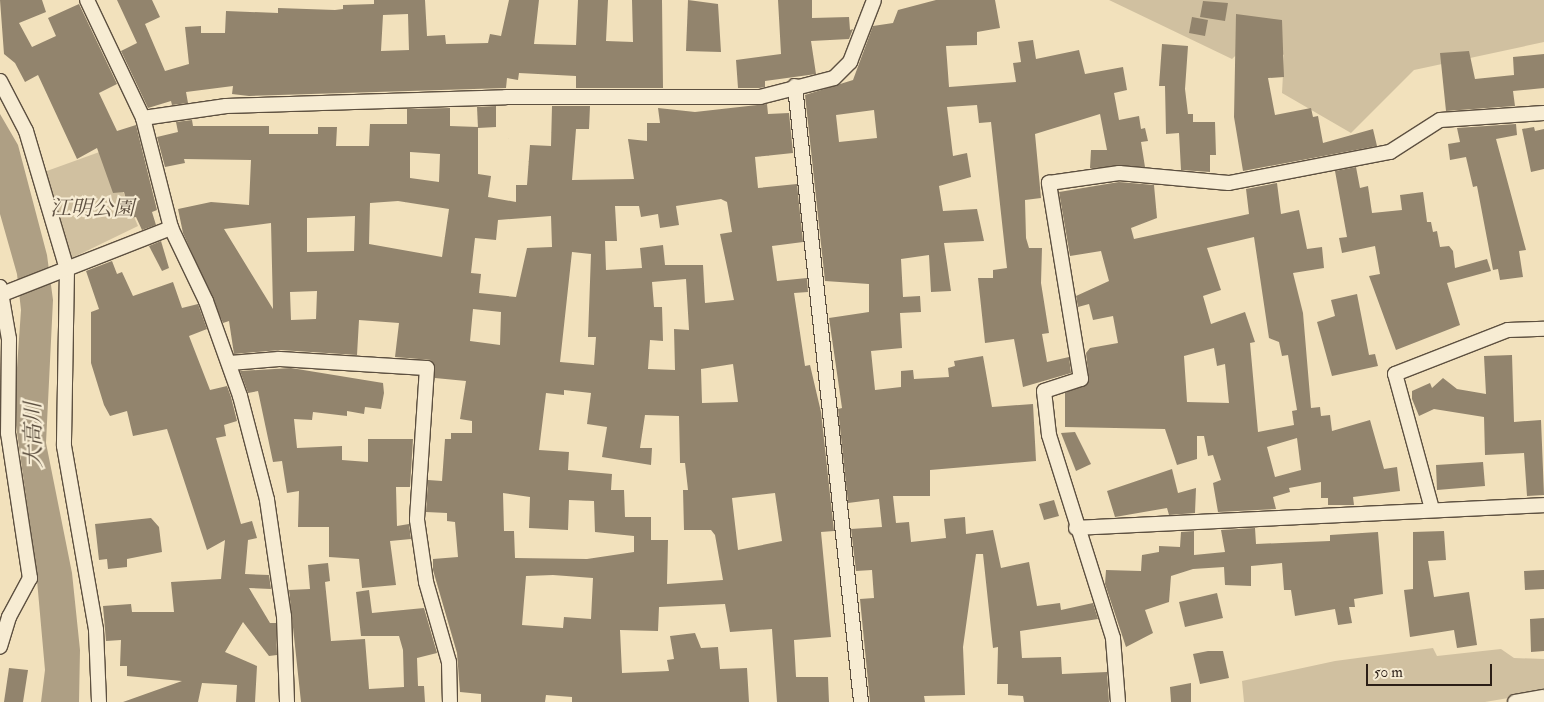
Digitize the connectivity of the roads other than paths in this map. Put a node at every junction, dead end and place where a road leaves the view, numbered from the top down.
1 (87, 0) edge
2 (874, 0) edge
3 (0, 81) edge
4 (795, 86) junction
5 (1544, 113) edge
6 (143, 118) junction
7 (171, 228) junction
8 (61, 271) junction
9 (4, 291) edge
10 (1544, 329) edge
11 (230, 363) junction
12 (4, 434) edge
13 (1544, 505) edge
14 (1432, 510) junction
15 (1076, 528) junction
16 (0, 647) edge
17 (1544, 697) edge
18 (99, 702) edge
19 (287, 702) edge
20 (450, 702) edge
21 (861, 702) edge
22 (1118, 702) edge
23 (1515, 702) edge

1 - 6 street
2 - 4 street
3 - 8 street
4 - 6 street
4 - 21 street
5 - 15 street
6 - 7 street
7 - 8 street
7 - 11 street
8 - 9 street
8 - 18 street
9 - 12 street
10 - 14 street
11 - 19 street
11 - 20 street
12 - 16 street
13 - 14 street
14 - 15 street
15 - 22 street
17 - 23 street

